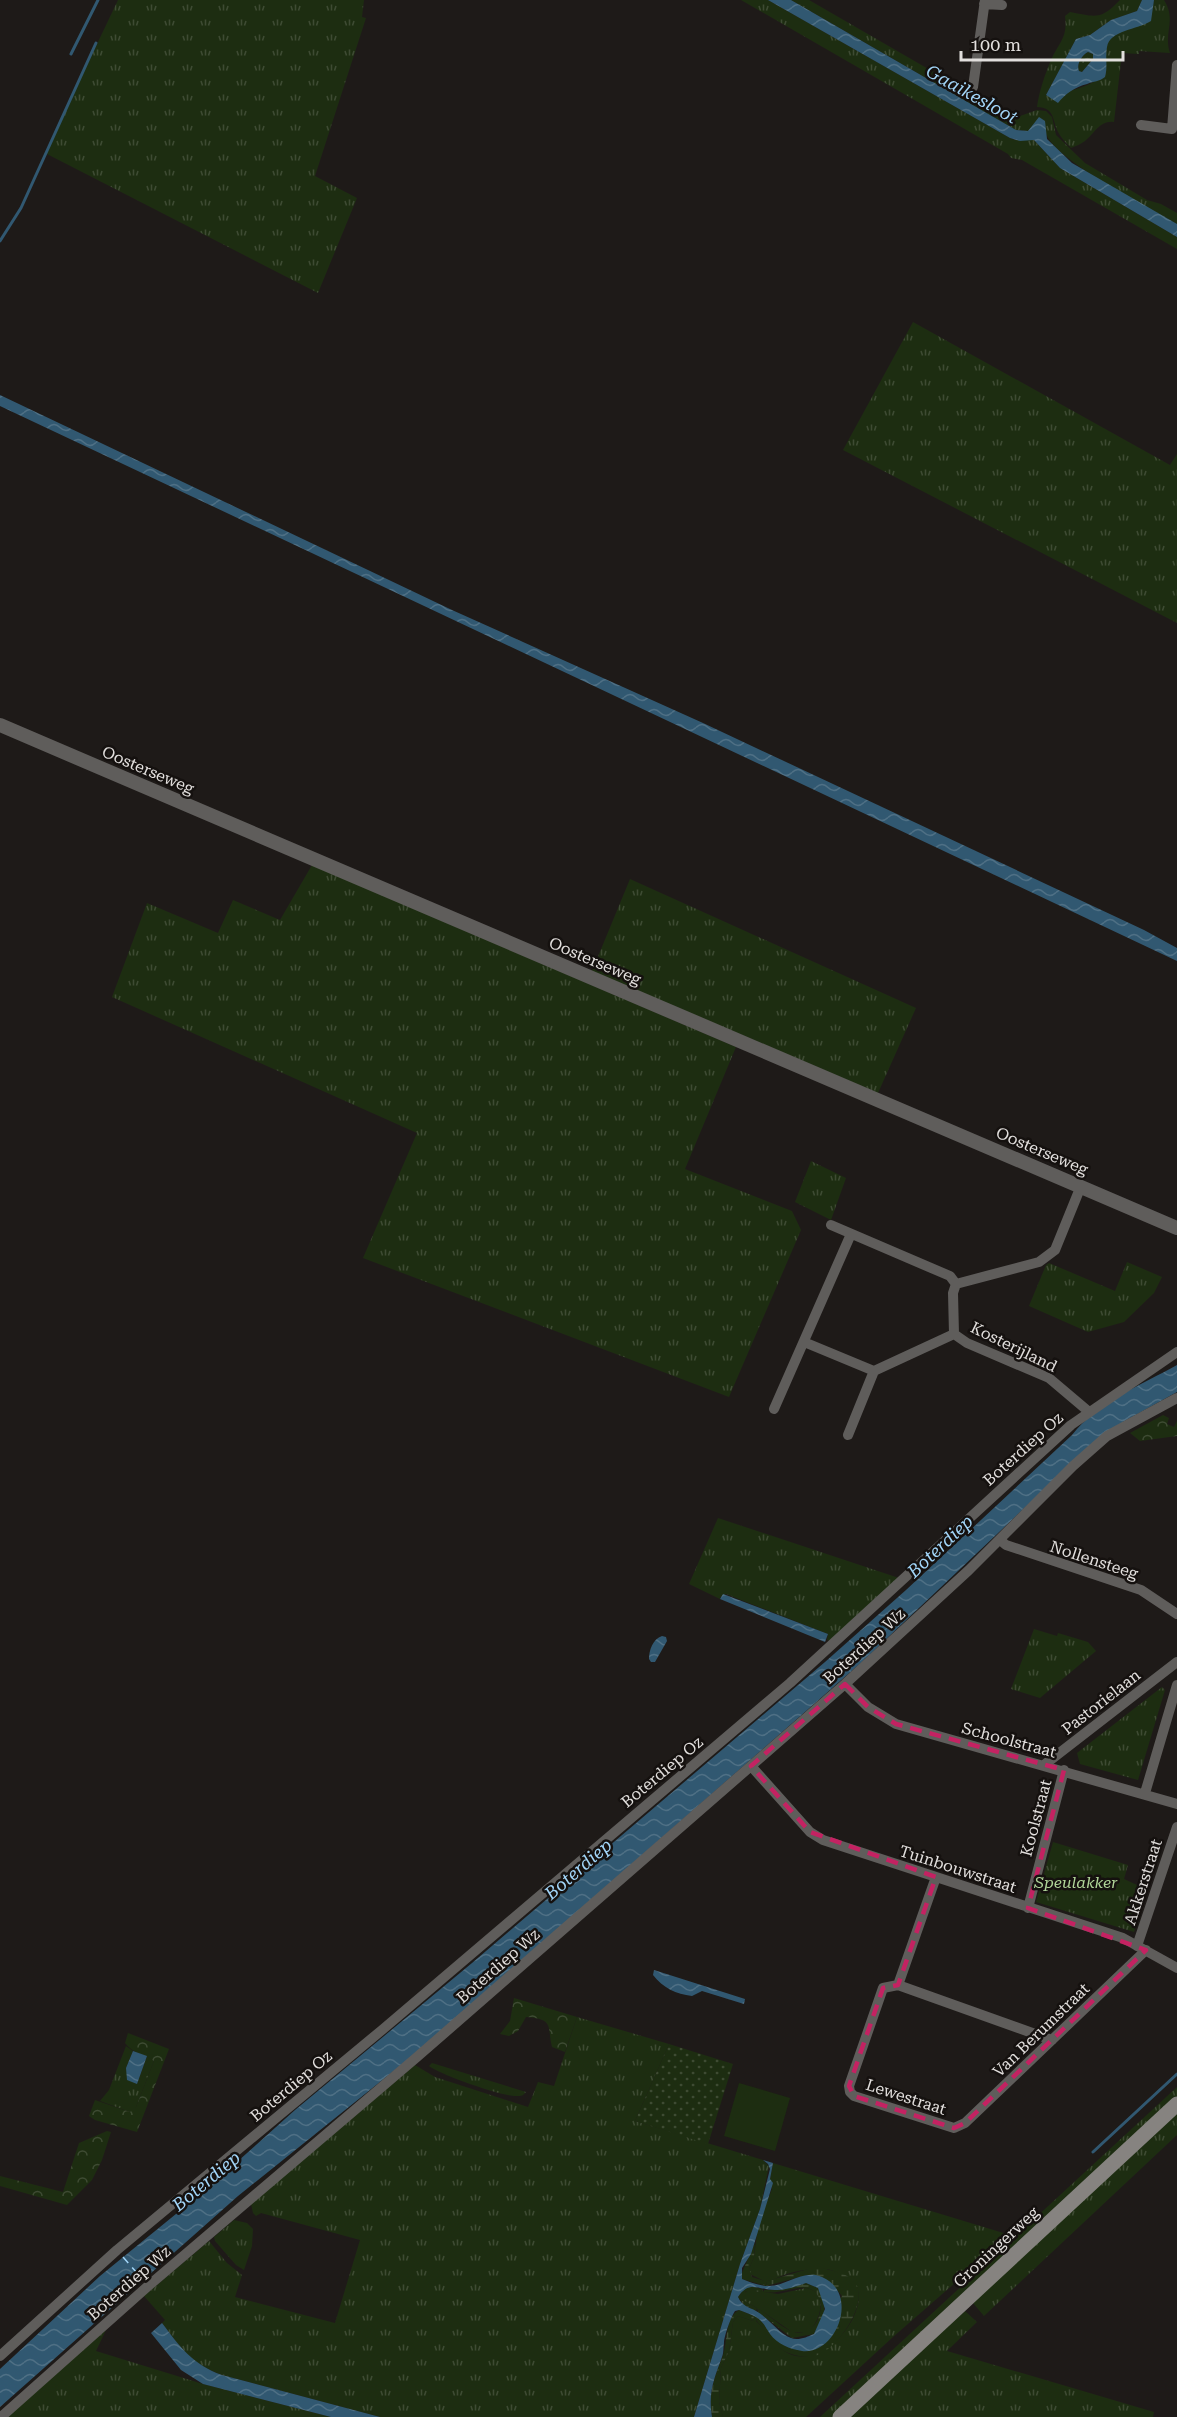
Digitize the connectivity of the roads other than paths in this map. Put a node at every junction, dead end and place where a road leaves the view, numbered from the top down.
1 (985, 2) edge
2 (1002, 5) dead end
3 (1177, 65) edge
4 (974, 87) dead end
5 (1142, 125) dead end
6 (1174, 131) edge
7 (0, 725) edge
8 (1081, 1186) junction
9 (831, 1225) dead end
10 (1177, 1228) edge
11 (851, 1234) junction
12 (956, 1284) junction
13 (954, 1334) junction
14 (804, 1342) junction
15 (1177, 1352) edge
16 (874, 1371) junction
17 (1177, 1398) edge
18 (774, 1409) dead end
19 (1088, 1412) junction
20 (848, 1435) dead end
21 (1000, 1540) junction
22 (1177, 1614) edge
23 (1177, 1662) edge
24 (844, 1684) junction
25 (1177, 1685) edge
26 (1044, 1765) junction
27 (751, 1766) junction
28 (1064, 1770) junction
29 (1145, 1793) junction
30 (1177, 1804) edge
31 (1177, 1827) edge
32 (936, 1877) junction
33 (1028, 1908) junction
34 (1142, 1948) junction
35 (1177, 1968) edge
36 (898, 1985) junction
37 (1052, 2040) junction
38 (1177, 2104) edge
39 (954, 2128) joint
40 (0, 2356) edge
41 (1, 2417) edge
42 (840, 2417) edge

1 - 2 street
1 - 4 street
3 - 6 street
5 - 6 street
7 - 8 street, Oosterseweg
8 - 10 street, Oosterseweg
8 - 12 street
9 - 11 street
11 - 12 street
11 - 14 street
12 - 13 street, Kosterijland
13 - 16 street, Kosterijland
13 - 19 street, Kosterijland
14 - 16 street
14 - 18 street
15 - 19 street, Boterdiep Oz
16 - 20 street
17 - 21 street, Boterdiep Wz
19 - 40 street, Boterdiep Oz
21 - 22 street, Nollensteeg
21 - 24 street, Boterdiep Wz
23 - 26 street, Pastorielaan
24 - 26 street, Schoolstraat
24 - 27 street, Boterdiep Wz
25 - 29 street
26 - 28 street, Schoolstraat
27 - 32 street, Tuinbouwstraat
27 - 41 street, Boterdiep Wz
28 - 29 street, Schoolstraat
28 - 33 street, Koolstraat
29 - 30 street, Schoolstraat
31 - 34 street, Akkerstraat
32 - 33 street, Tuinbouwstraat
32 - 36 street
33 - 34 street, Tuinbouwstraat
34 - 35 street, Tuinbouwstraat
34 - 37 street, Van Berumstraat
36 - 37 street
36 - 39 street, Lewestraat
37 - 39 street, Van Berumstraat
38 - 42 main road, Groningerweg

